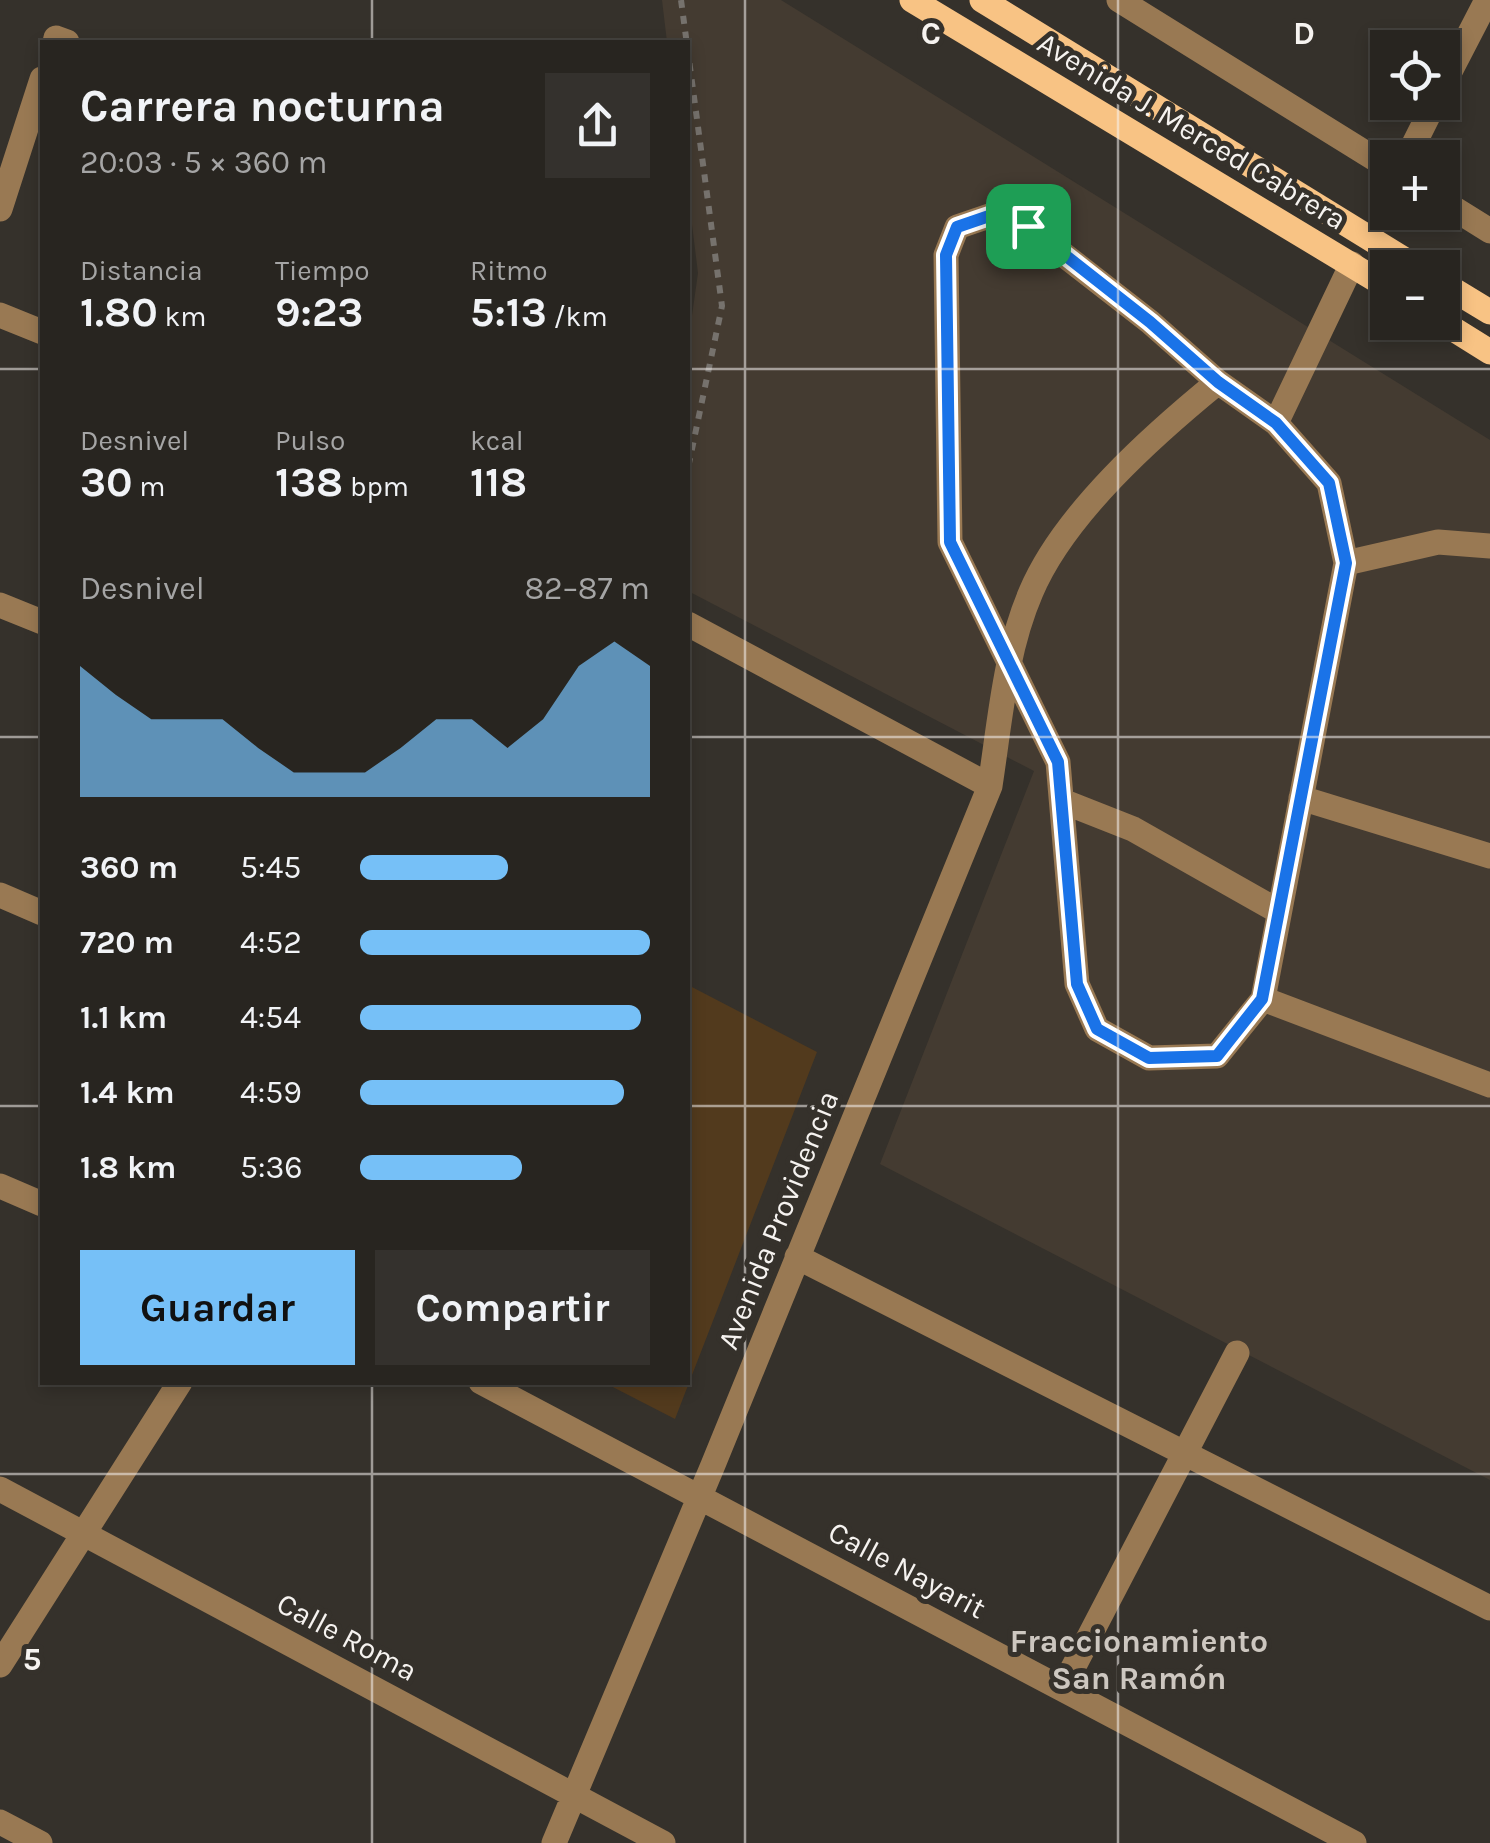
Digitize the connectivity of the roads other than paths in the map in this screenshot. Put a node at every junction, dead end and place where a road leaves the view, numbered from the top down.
1 (912, 0) edge
2 (982, 0) edge
3 (1119, 0) edge
4 (1487, 0) edge
5 (1460, 53) edge
6 (40, 85) edge
7 (1370, 156) edge
8 (0, 209) edge
9 (1460, 213) edge
10 (1490, 232) edge
11 (1389, 250) edge
12 (1352, 264) junction
13 (1370, 276) edge
14 (1460, 293) edge
15 (1490, 312) edge
16 (0, 315) edge
17 (40, 331) edge
18 (1460, 333) edge
19 (1490, 352) edge
20 (1218, 382) junction
21 (1276, 423) junction
22 (1490, 546) edge
23 (1346, 563) junction
24 (0, 605) edge
25 (40, 621) edge
26 (690, 625) edge
27 (1009, 667) junction
28 (990, 786) junction
29 (1300, 798) junction
30 (1062, 801) junction
31 (1490, 856) edge
32 (0, 895) edge
33 (1278, 911) junction
34 (40, 912) edge
35 (1262, 999) junction
36 (1490, 1085) edge
37 (0, 1186) edge
38 (40, 1203) edge
39 (797, 1257) junction
40 (1237, 1353) dead end
41 (178, 1385) edge
42 (487, 1385) edge
43 (1184, 1454) junction
44 (0, 1489) edge
45 (699, 1497) junction
46 (84, 1533) junction
47 (1490, 1608) edge
48 (0, 1665) edge
49 (1062, 1689) junction
50 (576, 1796) junction
51 (0, 1822) edge
52 (40, 1843) edge
53 (554, 1843) edge
54 (663, 1843) edge
55 (1354, 1843) edge

1 - 12 main road, Avenida J. Merced Cabrera
2 - 11 main road, Avenida J. Merced Cabrera
3 - 7 street
4 - 5 street
6 - 8 street
9 - 10 street
12 - 13 main road, Avenida J. Merced Cabrera
12 - 21 street
14 - 15 main road
16 - 17 street
18 - 19 main road
20 - 21 street
20 - 27 street, Avenida Providencia
20 - 27 street
21 - 23 street
22 - 23 street
23 - 29 street
24 - 25 street
26 - 28 street
27 - 28 street, Avenida Providencia
27 - 30 street
28 - 39 street, Avenida Providencia
29 - 31 street
29 - 33 street
30 - 33 street
30 - 35 street
32 - 34 street
33 - 35 street
35 - 36 street
37 - 38 street
39 - 43 street
39 - 45 street, Avenida Providencia
40 - 43 street
41 - 46 street
42 - 45 street, Calle Nayarit
43 - 47 street
43 - 49 street
44 - 46 street, Calle Roma
45 - 49 street, Calle Nayarit
45 - 50 street, Avenida Providencia
46 - 48 street
46 - 50 street, Calle Roma
49 - 55 street, Calle Nayarit
50 - 53 street, Avenida Providencia
50 - 54 street, Calle Roma
51 - 52 street

